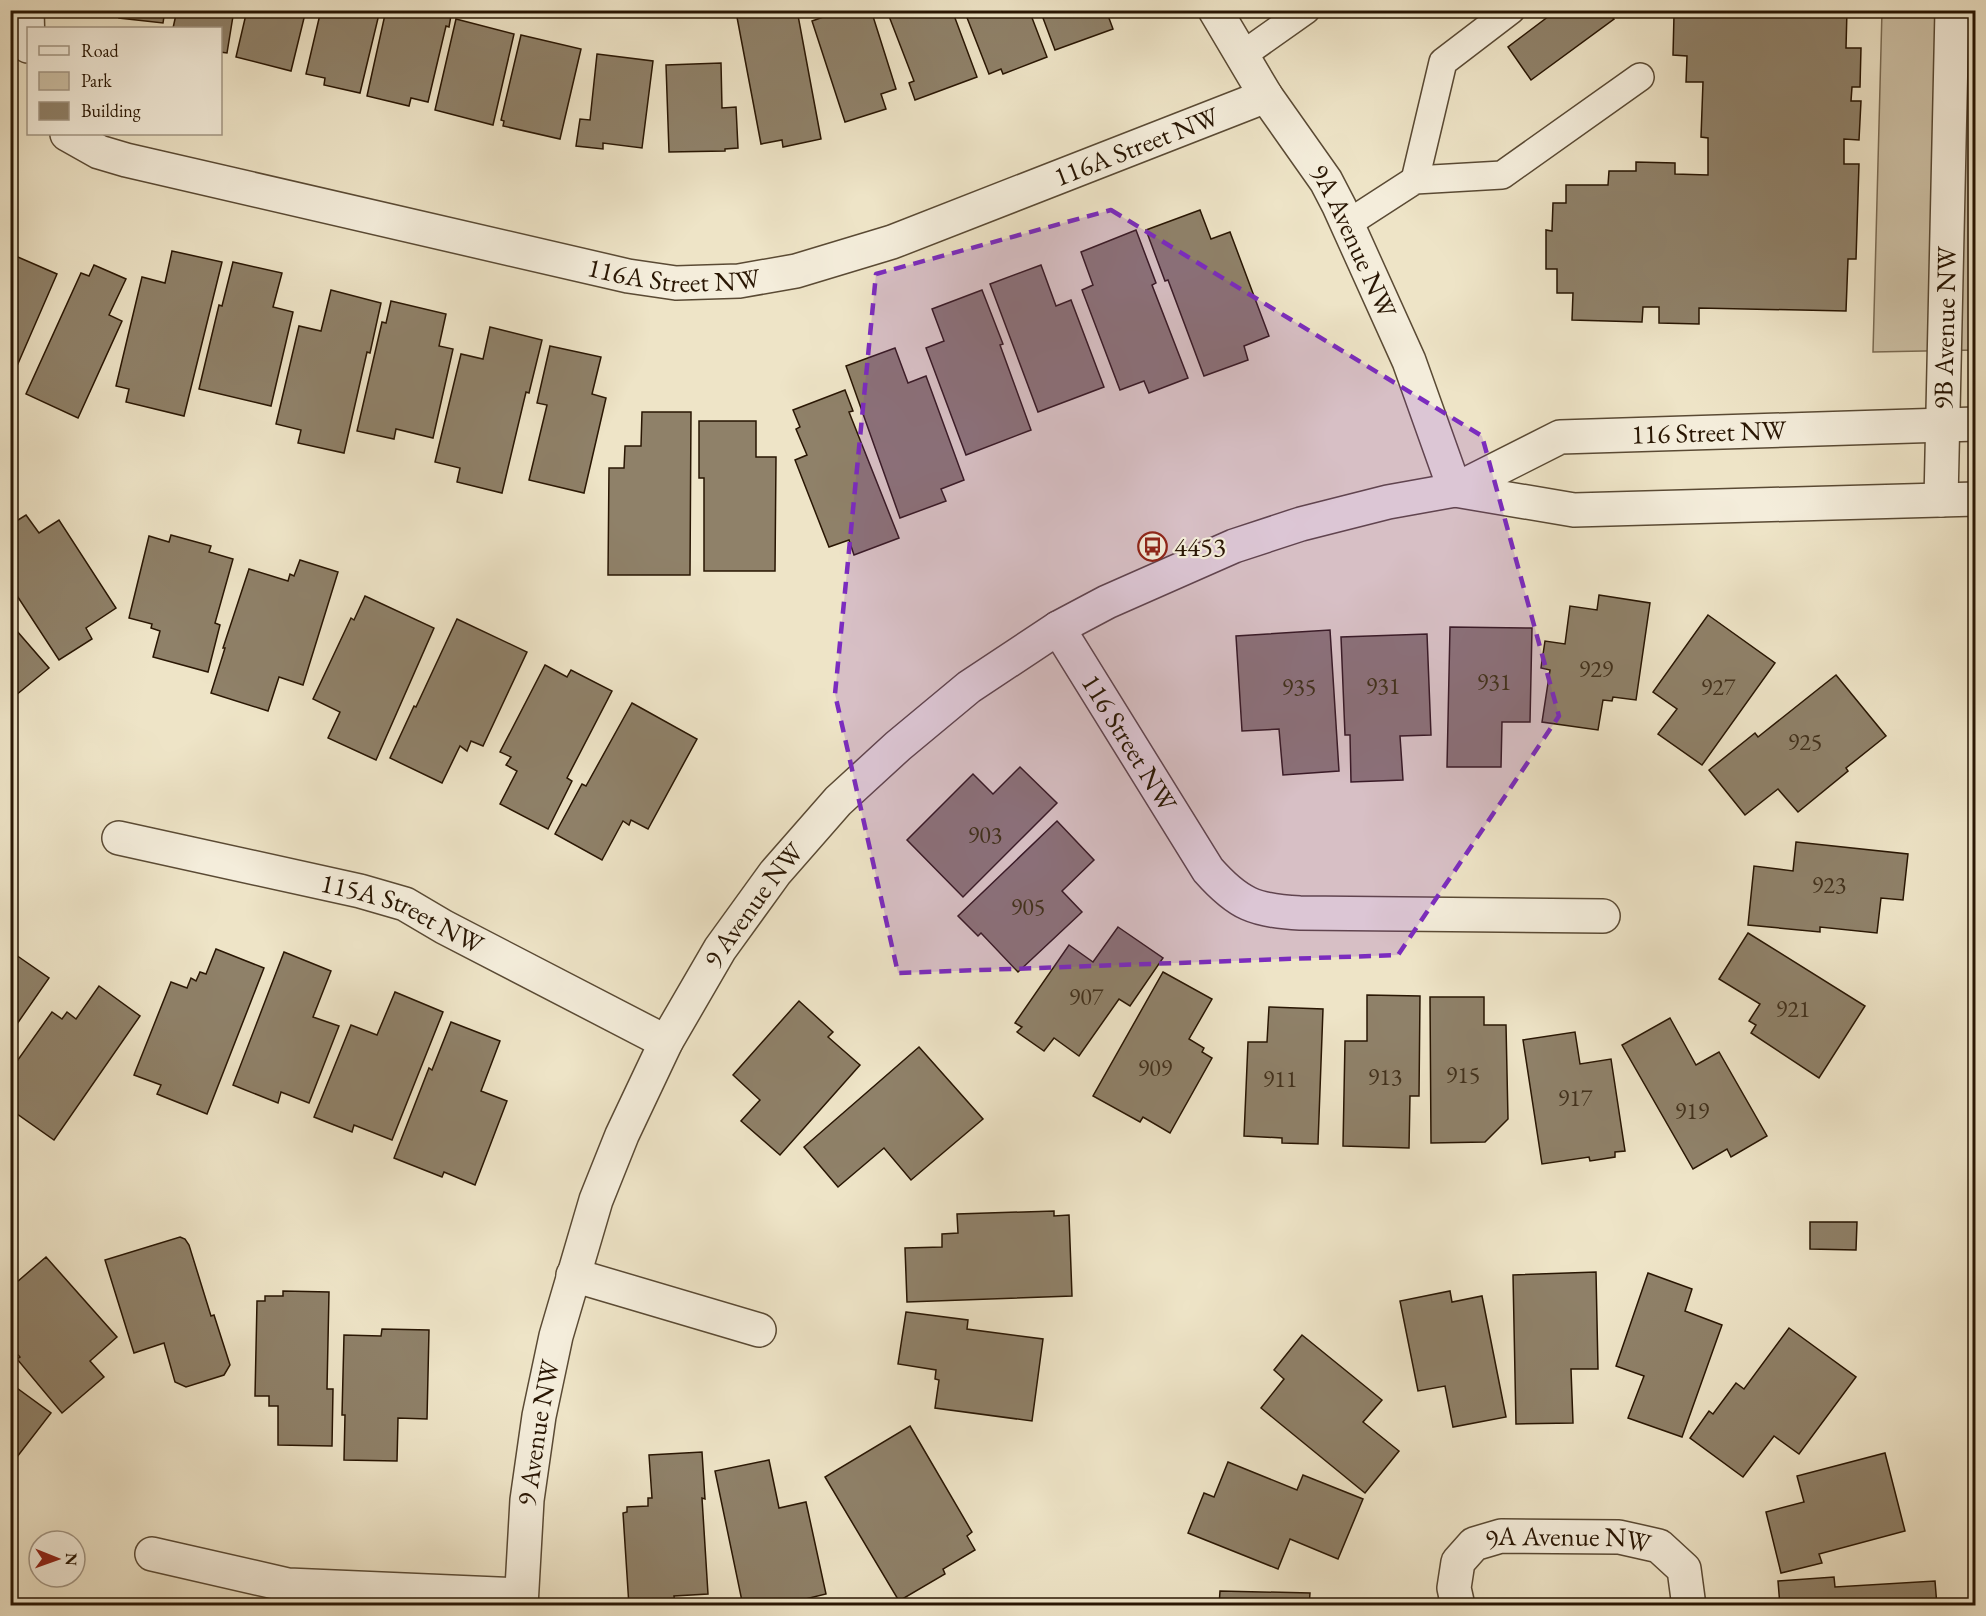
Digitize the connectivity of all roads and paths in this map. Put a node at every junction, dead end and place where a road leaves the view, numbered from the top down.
1 (27, 10) edge
2 (1215, 10) edge
3 (1306, 10) edge
4 (1511, 10) edge
5 (1952, 10) edge
6 (27, 27) edge
7 (1241, 56) junction
8 (1640, 76) dead end
9 (1266, 96) junction
10 (69, 135) edge
11 (1416, 180) junction
12 (1347, 224) junction
13 (1976, 424) edge
14 (1942, 425) junction
15 (1455, 490) junction
16 (1941, 500) junction
17 (1976, 500) edge
18 (1058, 628) junction
19 (118, 838) dead end
20 (1603, 916) dead end
21 (666, 1042) junction
22 (573, 1275) junction
23 (759, 1330) dead end
24 (152, 1554) dead end
25 (521, 1600) edge
26 (1458, 1605) edge
27 (1686, 1605) edge

1 - 6 street
2 - 7 street, 9A Avenue NW
3 - 7 lane
4 - 11 lane
5 - 14 street, 9B Avenue NW
7 - 9 street, 9A Avenue NW
8 - 11 lane
9 - 10 street, 116A Street NW
9 - 12 street, 9A Avenue NW
11 - 12 lane
12 - 15 street, 9A Avenue NW
13 - 14 street, 116 Street NW
14 - 15 street, 116 Street NW
14 - 16 street, 9B Avenue NW
15 - 16 street, 116 Street NW
15 - 18 street, 116 Street NW
16 - 17 street, 116 Street NW
18 - 20 street, 116 Street NW
18 - 21 street, 9 Avenue NW
19 - 21 street, 115A Street NW
21 - 22 street, 9 Avenue NW
22 - 23 street
22 - 25 street, 9 Avenue NW
24 - 25 street, 9 Avenue NW
26 - 27 street, 9A Avenue NW

